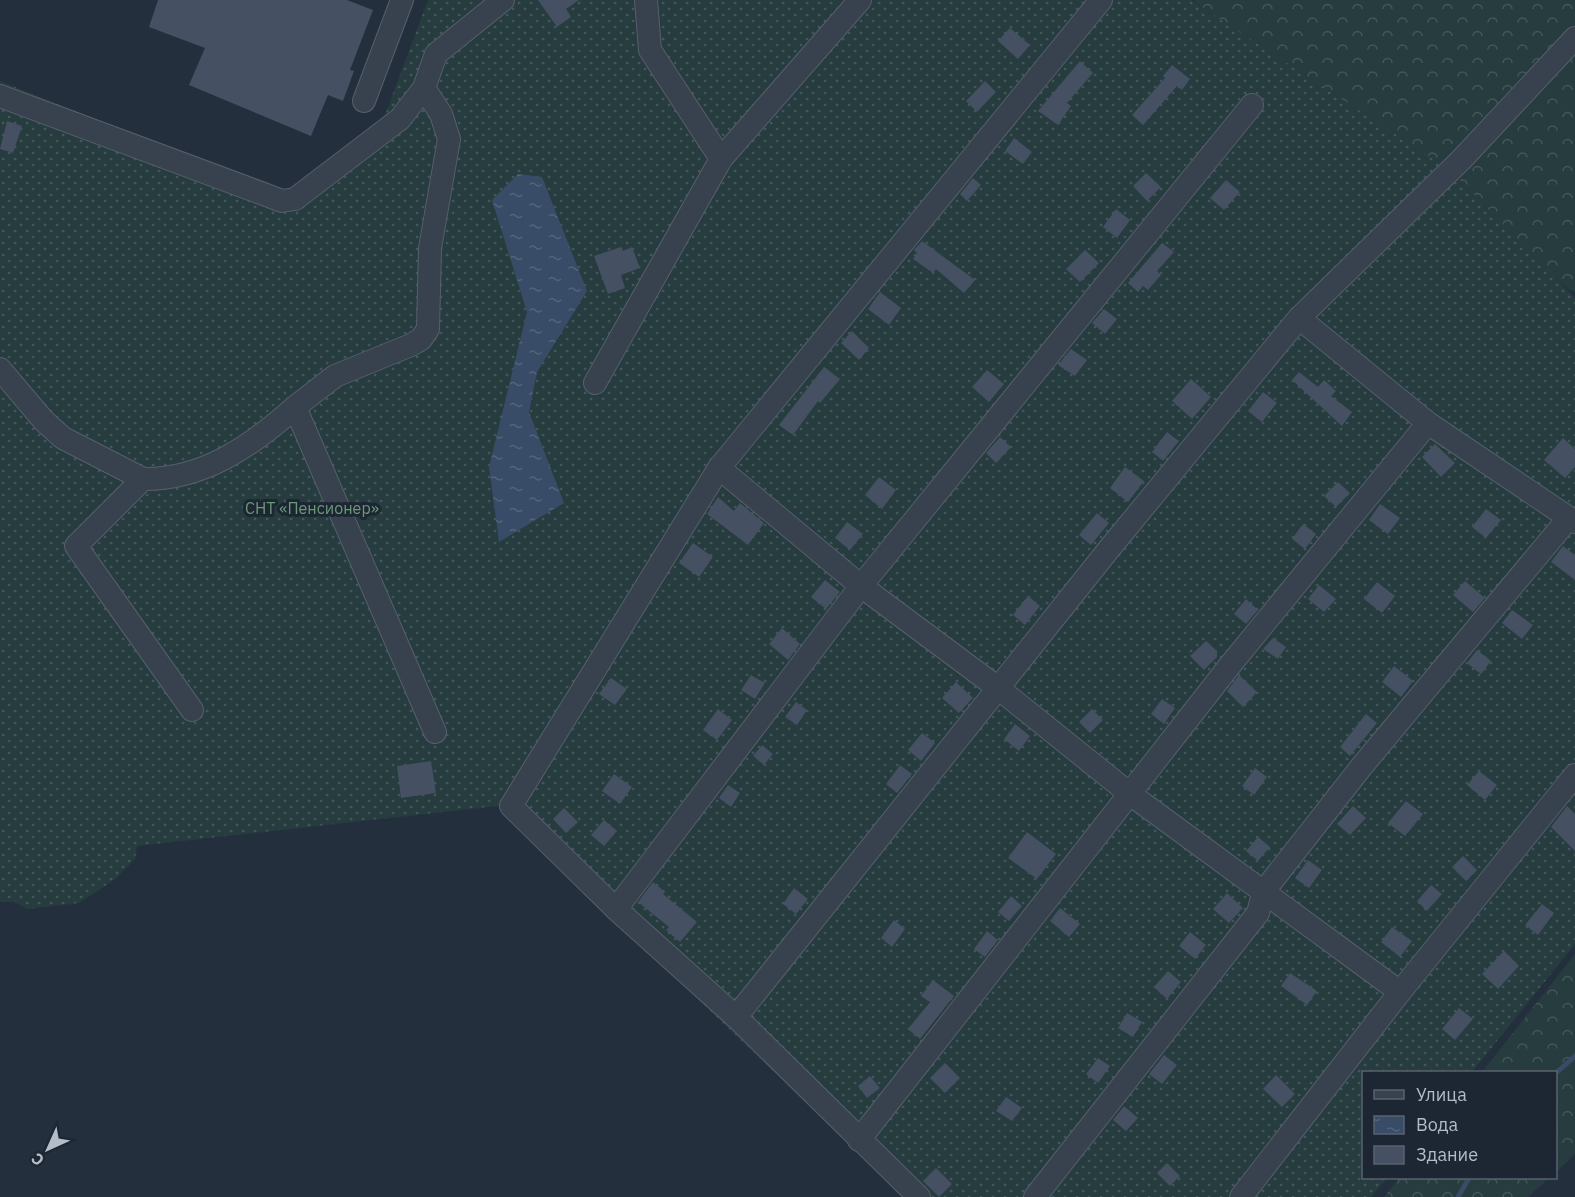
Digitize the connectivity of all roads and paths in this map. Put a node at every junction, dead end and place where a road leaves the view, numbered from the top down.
1 (402, 0) edge
2 (503, 0) edge
3 (646, 0) edge
4 (860, 0) edge
5 (1101, 0) edge
6 (1575, 38) edge
7 (424, 88) junction
8 (0, 96) edge
9 (364, 101) dead end
10 (1252, 105) dead end
11 (721, 159) junction
12 (1299, 318) junction
13 (0, 369) edge
14 (595, 383) dead end
15 (295, 407) junction
16 (1428, 423) junction
17 (719, 468) junction
18 (143, 479) junction
19 (1572, 520) edge
20 (861, 586) junction
21 (998, 688) junction
22 (192, 710) dead end
23 (435, 732) dead end
24 (1575, 775) edge
25 (1130, 794) junction
26 (1264, 891) junction
27 (616, 909) junction
28 (1400, 992) junction
29 (736, 1017) junction
30 (859, 1140) junction
31 (919, 1197) edge
32 (1035, 1197) edge
33 (1241, 1197) edge

1 - 9 street
2 - 7 street
3 - 11 street
4 - 11 street
5 - 17 street
6 - 12 street
7 - 8 street
7 - 15 street
10 - 20 street
11 - 14 street
12 - 16 street
12 - 21 street
13 - 18 street
15 - 18 street
15 - 23 street
16 - 19 street
16 - 25 street
17 - 20 street
17 - 27 street
18 - 22 street
19 - 26 street
20 - 21 street
20 - 27 street
21 - 25 street
21 - 29 street
24 - 28 street
25 - 26 street
25 - 30 street
26 - 28 street
26 - 32 street
27 - 29 street
28 - 33 street
29 - 30 street
30 - 31 street

